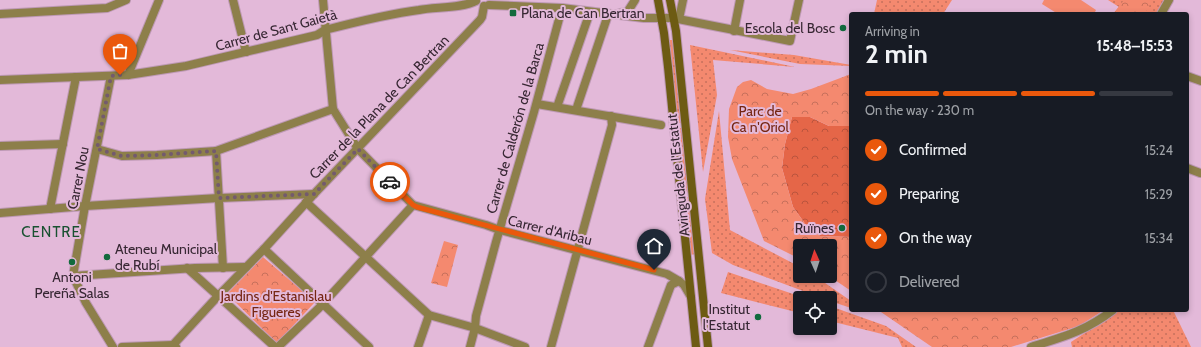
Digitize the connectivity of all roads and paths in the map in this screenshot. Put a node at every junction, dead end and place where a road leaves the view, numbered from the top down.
1 (87, 0) edge
2 (126, 0) edge
3 (159, 0) edge
4 (234, 0) edge
5 (323, 0) edge
6 (421, 0) edge
7 (476, 0) edge
8 (497, 0) edge
9 (658, 0) edge
10 (670, 0) edge
11 (683, 0) edge
12 (740, 0) edge
13 (799, 0) edge
14 (1169, 0) edge
15 (635, 1) edge
16 (488, 4) edge
17 (506, 5) junction
18 (562, 8) junction
19 (424, 9) junction
20 (85, 10) junction
21 (590, 12) junction
22 (1162, 12) edge
23 (0, 14) edge
24 (610, 15) junction
25 (641, 18) junction
26 (662, 19) junction
27 (676, 19) junction
28 (325, 30) junction
29 (734, 31) junction
30 (246, 52) junction
31 (128, 75) junction
32 (111, 76) junction
33 (76, 77) junction
34 (1189, 77) edge
35 (0, 80) edge
36 (1201, 81) edge
37 (537, 104) junction
38 (557, 107) junction
39 (333, 109) junction
40 (576, 110) junction
41 (610, 116) junction
42 (661, 124) dead end
43 (63, 144) junction
44 (0, 146) edge
45 (97, 149) junction
46 (358, 149) junction
47 (216, 151) junction
48 (1189, 169) edge
49 (1200, 173) edge
50 (314, 194) junction
51 (219, 198) junction
52 (306, 202) junction
53 (413, 205) junction
54 (85, 206) junction
55 (50, 209) junction
56 (0, 213) edge
57 (500, 230) junction
58 (264, 249) junction
59 (577, 250) junction
60 (365, 257) junction
61 (246, 267) junction
62 (187, 268) junction
63 (223, 268) junction
64 (73, 276) junction
65 (679, 282) junction
66 (218, 296) junction
67 (691, 298) junction
68 (323, 303) junction
69 (1110, 312) edge
70 (429, 315) junction
71 (475, 328) junction
72 (174, 346) edge
73 (113, 347) edge
74 (122, 347) edge
75 (275, 347) edge
76 (278, 347) edge
77 (369, 347) edge
78 (418, 347) edge
79 (470, 347) edge
80 (525, 347) edge
81 (551, 347) edge
82 (648, 347) edge
83 (696, 347) edge
84 (708, 347) edge
85 (1031, 347) edge

1 - 20 street
2 - 20 street
3 - 31 street
4 - 30 street
5 - 28 street
6 - 19 street
7 - 16 street
7 - 19 street, Carrer de Sant Gaietà
8 - 17 street
9 - 26 main road, Avinguda de l'Estatut
10 - 27 main road, Avinguda de l'Estatut
11 - 27 street, Avinguda de l'Estatut
12 - 29 street
13 - 29 street
14 - 22 street
15 - 24 street
15 - 25 street
16 - 17 street
16 - 46 street, Carrer de la Plana de Can Bertran
17 - 18 street
18 - 21 street
18 - 37 street, Carrer de Calderón de la Barca
19 - 28 street, Carrer de Sant Gaietà
20 - 23 street
21 - 24 street
21 - 38 street
24 - 25 street
24 - 40 street
25 - 26 street
26 - 27 street
26 - 67 main road, Avinguda de l'Estatut
27 - 29 street
27 - 84 main road, Avinguda de l'Estatut
28 - 30 street, Carrer de Sant Gaietà
28 - 39 street
30 - 31 street, Carrer de Sant Gaietà
31 - 32 street, Carrer de Sant Gaietà
32 - 33 street, Carrer de Sant Gaietà
32 - 45 street, Carrer Nou
33 - 35 street, Carrer de Sant Gaietà
33 - 43 street
34 - 36 street
37 - 38 street
37 - 57 street, Carrer de Calderón de la Barca
38 - 40 street
39 - 46 street
39 - 47 street
40 - 41 street
41 - 42 street
41 - 59 street
43 - 44 street
43 - 55 street
45 - 47 street
45 - 54 street, Carrer Nou
46 - 50 street, Carrer de la Plana de Can Bertran
46 - 53 street
47 - 51 street
48 - 49 street
50 - 51 street
50 - 52 street, Carrer de la Plana de Can Bertran
51 - 54 street
51 - 63 street
52 - 58 street, Carrer de la Plana de Can Bertran
52 - 60 street
53 - 57 street, Carrer d'Aribau
53 - 60 street
54 - 55 street
54 - 64 street, Carrer Nou
55 - 56 street
57 - 59 street, Carrer d'Aribau
57 - 71 street, Carrer de Calderón de la Barca
58 - 61 street, Carrer de la Plana de Can Bertran
58 - 68 street
59 - 65 street, Carrer d'Aribau
59 - 81 street
60 - 68 street
60 - 70 street
61 - 63 street
61 - 66 street, Carrer de la Plana de Can Bertran
62 - 63 street
62 - 64 street
62 - 66 street
64 - 73 street
65 - 67 street
65 - 82 street
66 - 72 street, Carrer de la Plana de Can Bertran
66 - 75 street
67 - 83 main road, Avinguda de l'Estatut
68 - 76 street
68 - 77 street
69 - 85 street
70 - 71 street
70 - 78 street
71 - 79 street, Carrer de Calderón de la Barca
71 - 80 street
72 - 74 street

